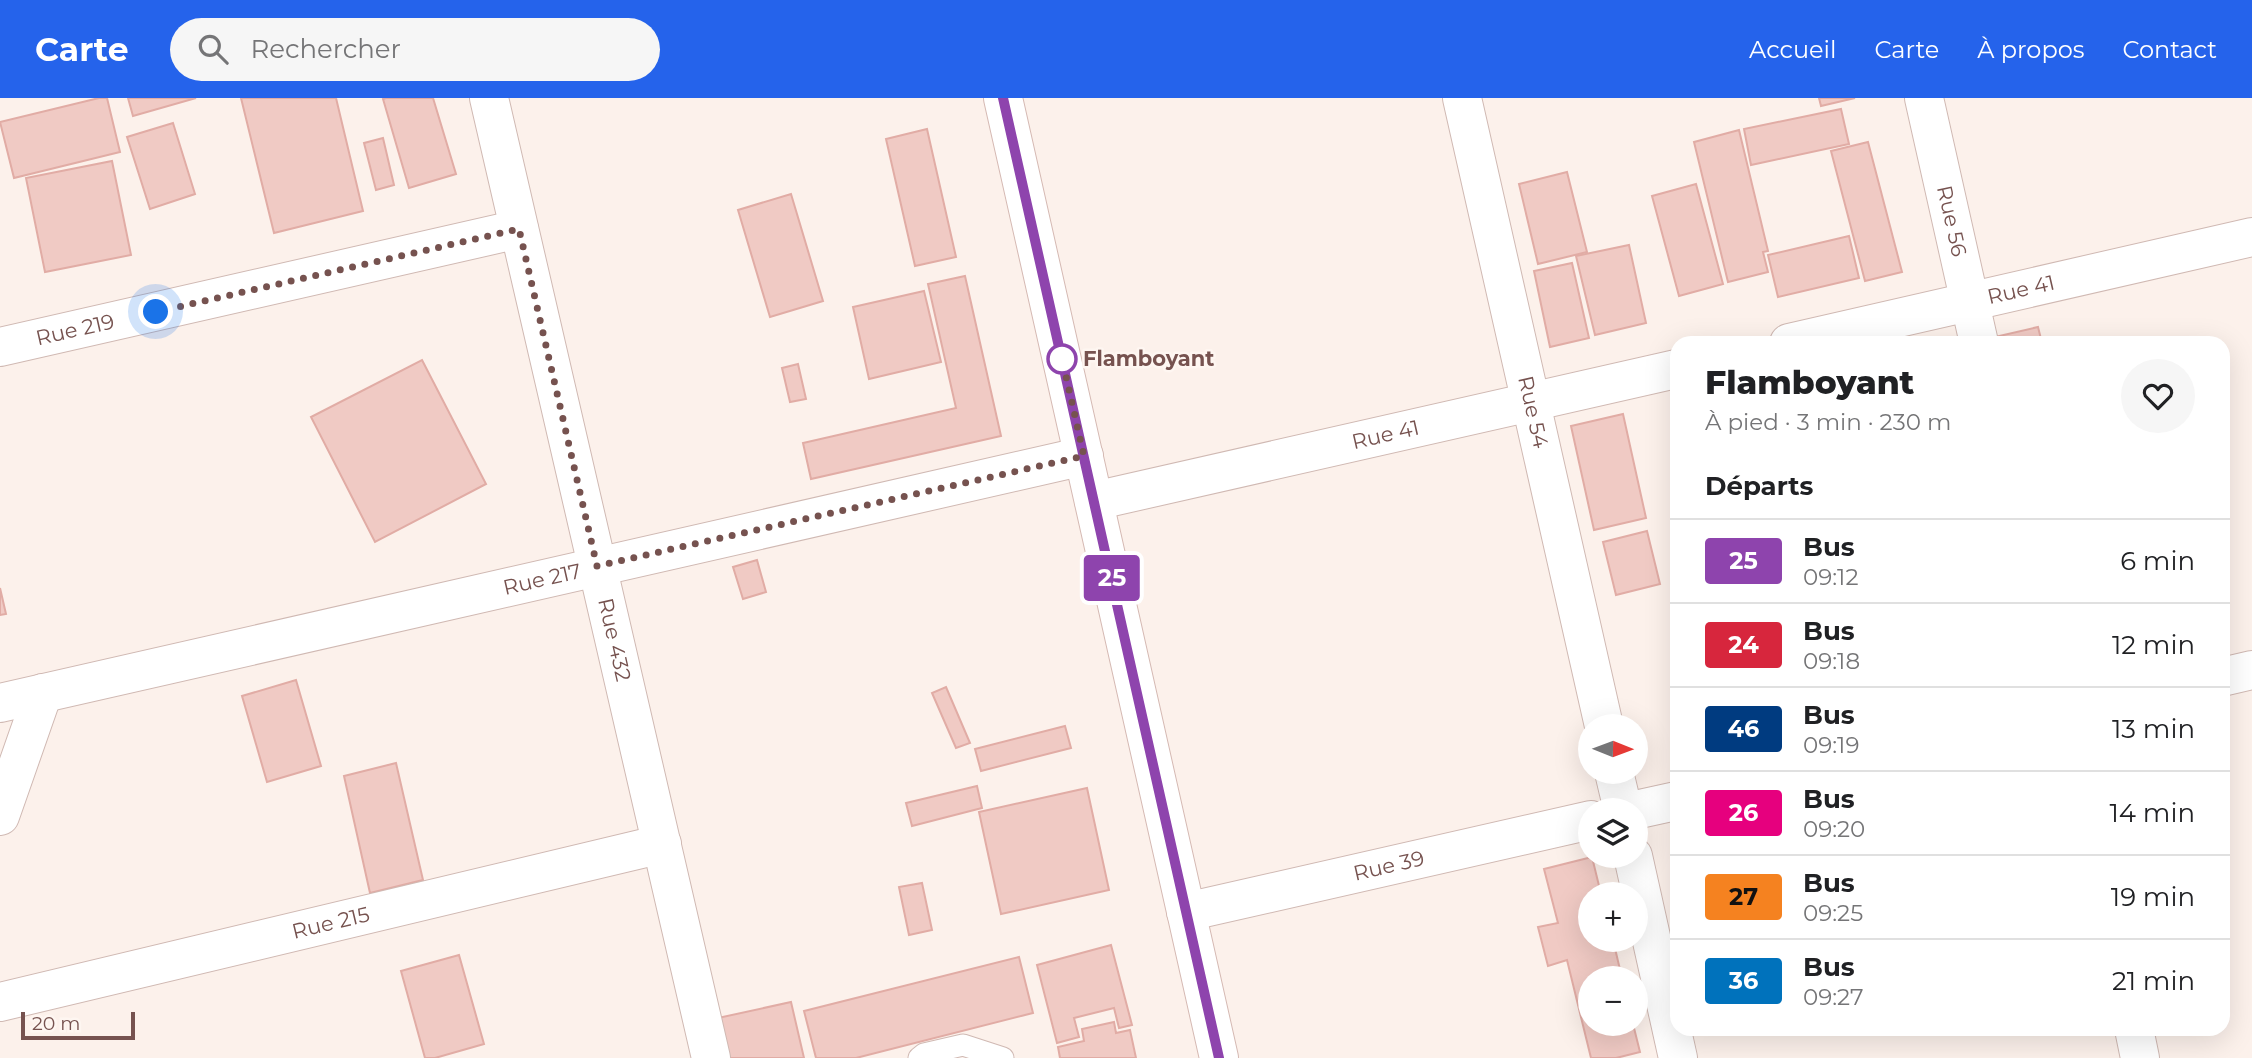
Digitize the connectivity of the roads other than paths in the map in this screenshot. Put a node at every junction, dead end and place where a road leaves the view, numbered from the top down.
1 (489, 98) edge
2 (1003, 98) edge
3 (1462, 98) edge
4 (1924, 98) edge
5 (519, 229) junction
6 (2252, 237) edge
7 (1970, 302) junction
8 (1820, 336) edge
9 (1977, 336) edge
10 (0, 347) edge
11 (1670, 370) edge
12 (1531, 402) junction
13 (1084, 456) junction
14 (1094, 501) junction
15 (597, 566) junction
16 (2252, 670) edge
17 (2230, 675) edge
18 (43, 693) junction
19 (0, 703) edge
20 (1601, 714) edge
21 (1670, 802) edge
22 (1648, 807) edge
23 (0, 816) edge
24 (1578, 823) edge
25 (662, 844) junction
26 (1636, 868) edge
27 (1186, 912) junction
28 (0, 1002) edge
29 (1670, 1022) edge
30 (1673, 1036) edge
31 (2135, 1036) edge
32 (711, 1058) edge
33 (919, 1058) edge
34 (1003, 1058) edge
35 (1219, 1058) edge
36 (1678, 1058) edge
37 (2140, 1058) edge

1 - 5 street, Rue 432
2 - 13 street
3 - 12 street, Rue 54
4 - 7 street, Rue 56
5 - 10 street, Rue 219
5 - 15 street, Rue 432
6 - 7 street, Rue 41
7 - 8 street, Rue 41
7 - 9 street, Rue 56
11 - 12 street, Rue 41
12 - 14 street, Rue 41
12 - 20 street, Rue 54
13 - 14 street
13 - 15 street, Rue 217
14 - 27 street
15 - 18 street, Rue 217
15 - 25 street, Rue 432
16 - 17 street
18 - 19 street, Rue 217
18 - 23 street
21 - 22 street
24 - 27 street, Rue 39
25 - 28 street, Rue 215
25 - 32 street, Rue 432
26 - 29 street
27 - 35 street
30 - 36 street
31 - 37 street
33 - 34 lane

